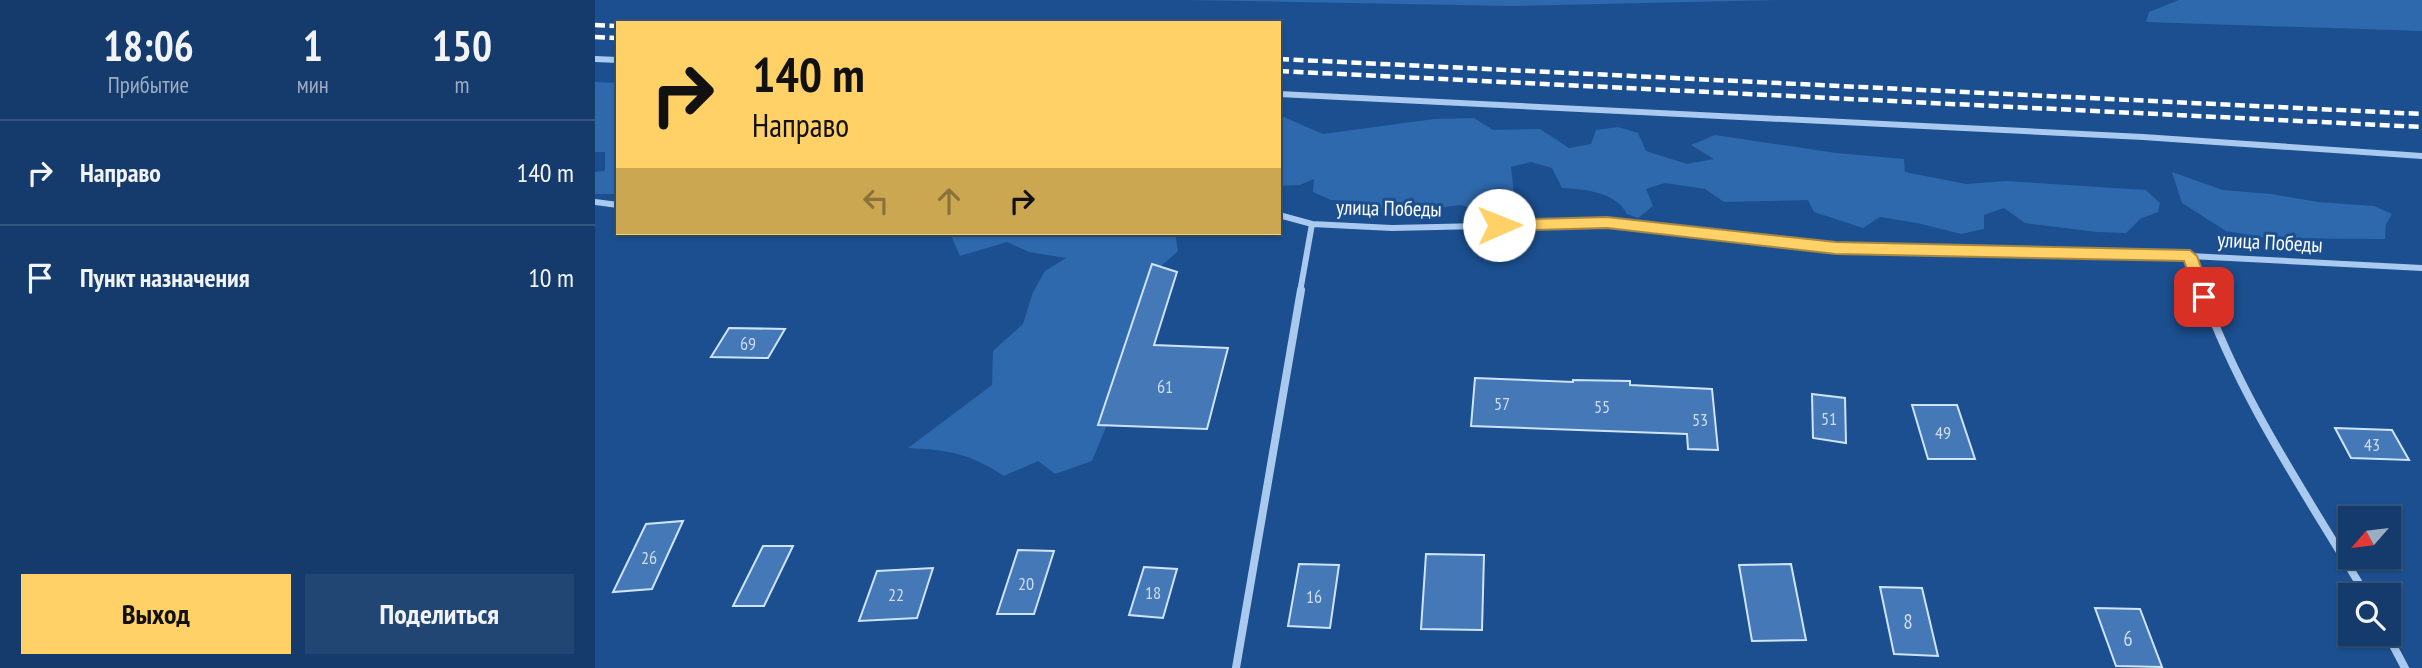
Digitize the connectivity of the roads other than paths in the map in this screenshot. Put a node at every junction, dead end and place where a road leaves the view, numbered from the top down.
1 (595, 59) edge
2 (616, 60) edge
3 (1281, 94) edge
4 (2422, 156) edge
5 (595, 202) edge
6 (616, 205) edge
7 (1281, 216) edge
8 (1312, 224) junction
9 (2190, 256) junction
10 (2422, 268) edge
11 (2359, 583) edge
12 (2393, 646) edge
13 (1236, 668) edge
14 (2405, 668) edge

1 - 2 street
3 - 4 street
5 - 6 street
7 - 8 street, улица Победы
8 - 9 street, улица Победы
8 - 13 street
9 - 10 street, улица Победы
9 - 11 street
12 - 14 street

